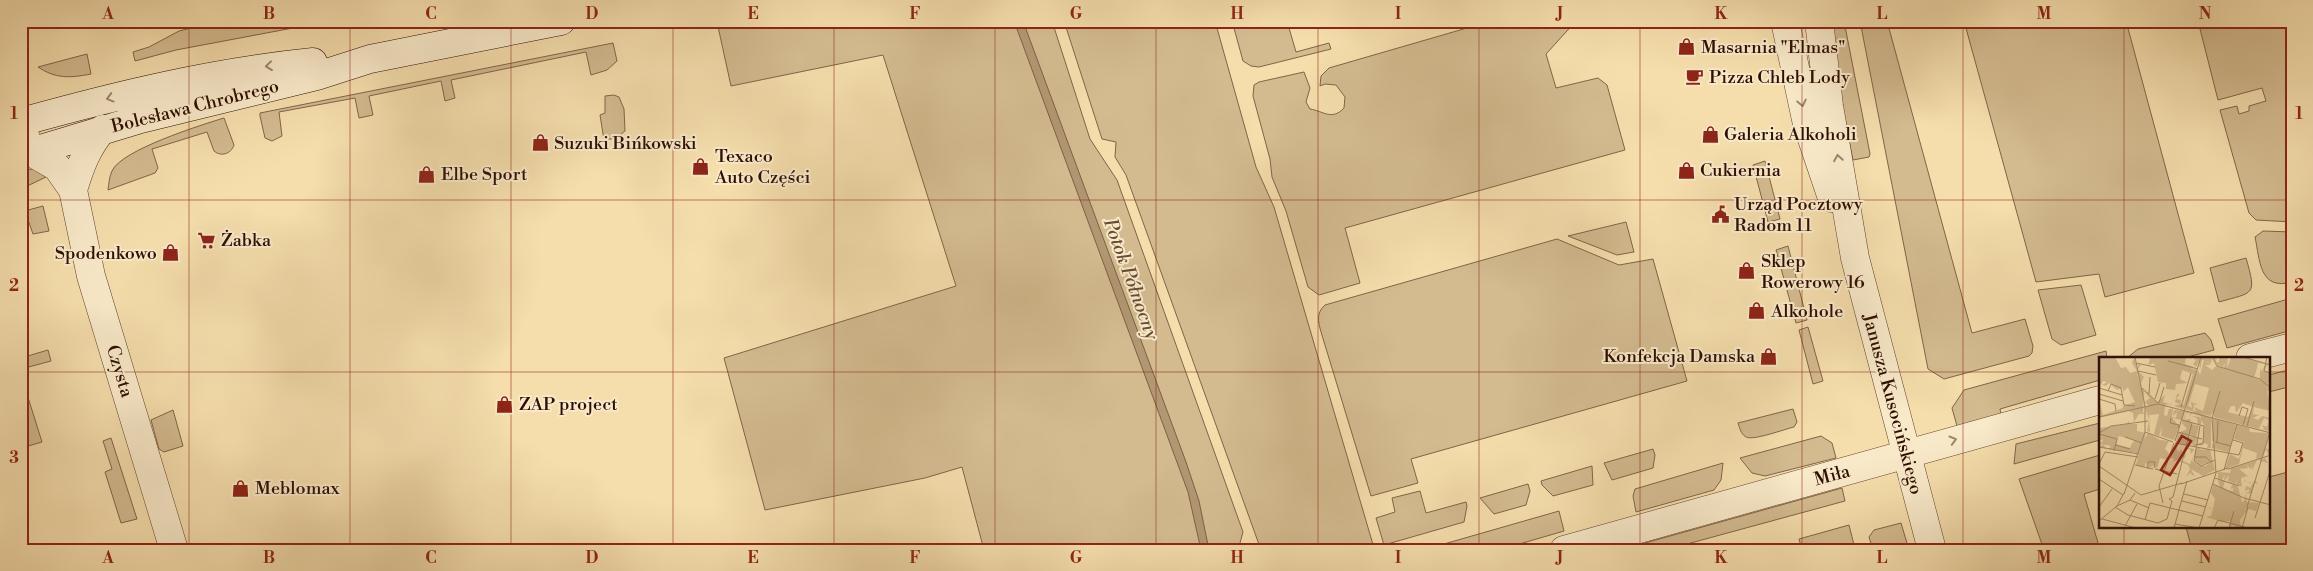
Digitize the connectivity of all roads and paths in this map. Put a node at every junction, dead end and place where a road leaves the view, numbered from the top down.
1 (561, 21) edge
2 (1785, 21) edge
3 (1819, 21) edge
4 (370, 59) junction
5 (21, 124) edge
6 (103, 129) junction
7 (26, 153) edge
8 (73, 190) junction
9 (1855, 258) junction
10 (2292, 347) edge
11 (2254, 357) edge
12 (2099, 400) edge
13 (1906, 454) junction
14 (174, 550) edge
15 (1564, 550) edge
16 (1932, 550) edge

1 - 4 street, Bolesława Chrobrego
2 -> 9 street, Janusza Kusocińskiego
9 -> 3 street, Janusza Kusocińskiego
4 -> 5 street, Bolesława Chrobrego
4 - 6 street, Bolesława Chrobrego
5 - 7 street
6 - 7 street, Bolesława Chrobrego
6 - 8 street
7 - 8 street, Czysta
8 - 14 street, Czysta
9 - 13 street, Janusza Kusocińskiego
10 - 11 street
13 -> 12 street, Miła
13 - 15 street, Miła
13 - 16 street, Janusza Kusocińskiego

